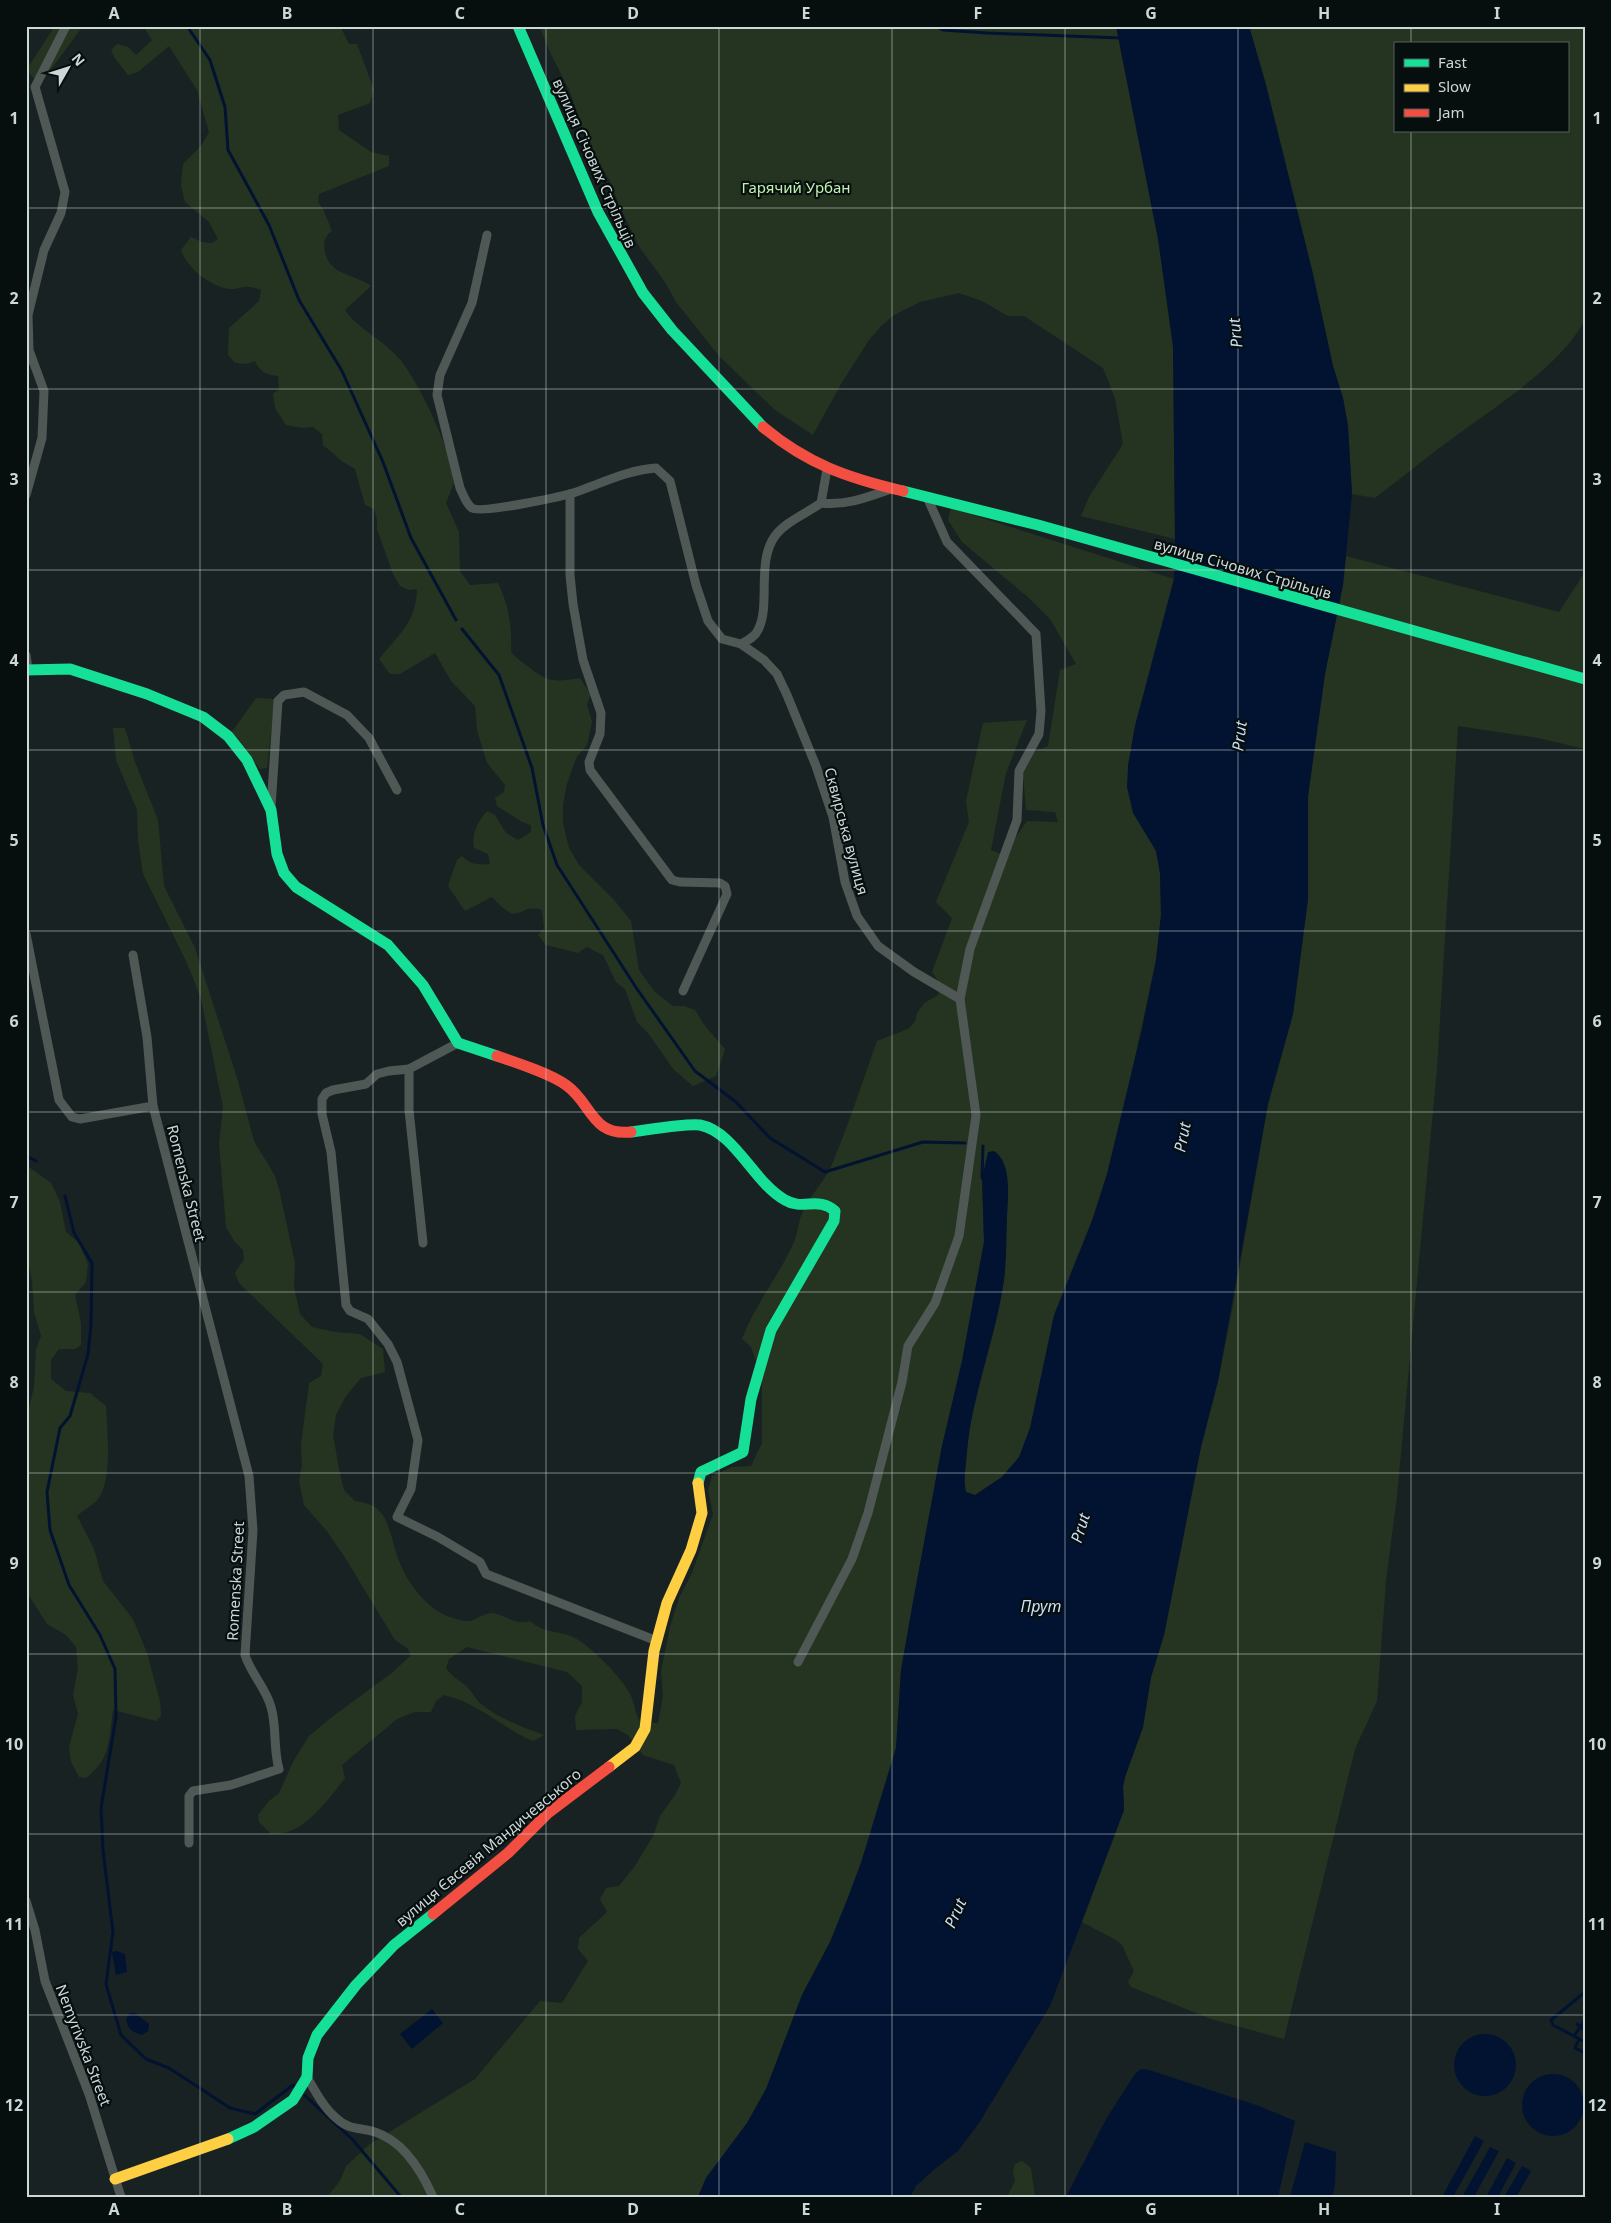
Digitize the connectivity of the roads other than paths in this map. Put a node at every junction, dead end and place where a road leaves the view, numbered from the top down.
1 (66, 26) edge
2 (518, 26) edge
3 (487, 235) dead end
4 (827, 469) junction
5 (893, 489) junction
6 (570, 494) junction
7 (26, 496) edge
8 (927, 497) junction
9 (822, 503) junction
10 (741, 644) junction
11 (26, 655) edge
12 (27, 669) edge
13 (1585, 679) edge
14 (397, 790) dead end
15 (271, 810) junction
16 (26, 934) edge
17 (133, 955) dead end
18 (683, 991) dead end
19 (960, 999) junction
20 (458, 1042) junction
21 (409, 1069) junction
22 (153, 1106) junction
23 (423, 1243) dead end
24 (656, 1641) junction
25 (798, 1662) dead end
26 (189, 1843) dead end
27 (26, 1901) edge
28 (306, 2080) junction
29 (116, 2179) junction
30 (121, 2197) edge
31 (433, 2197) edge

1 - 7 street
2 - 4 street, вулиця Січових Стрільців
3 - 6 street, Сквирська вулиця
4 - 5 street, вулиця Січових Стрільців
4 - 9 street
5 - 8 street, вулиця Січових Стрільців
5 - 9 street
6 - 10 street, Сквирська вулиця
6 - 18 street
8 - 13 street, вулиця Січових Стрільців
8 - 19 street
9 - 10 street
10 - 19 street, Сквирська вулиця
11 - 12 street
12 - 15 street
14 - 15 street
15 - 20 street
16 - 22 street
17 - 22 street, Romenska Street
19 - 25 street
20 - 21 street
20 - 24 street, вулиця Євсевія Мандичевського
21 - 23 street
21 - 24 street
22 - 26 street, Romenska Street
24 - 28 street, вулиця Євсевія Мандичевського
27 - 29 street, Nemyrivska Street
28 - 29 street, вулиця Євсевія Мандичевського
28 - 31 street
29 - 30 street, Nemyrivska Street

